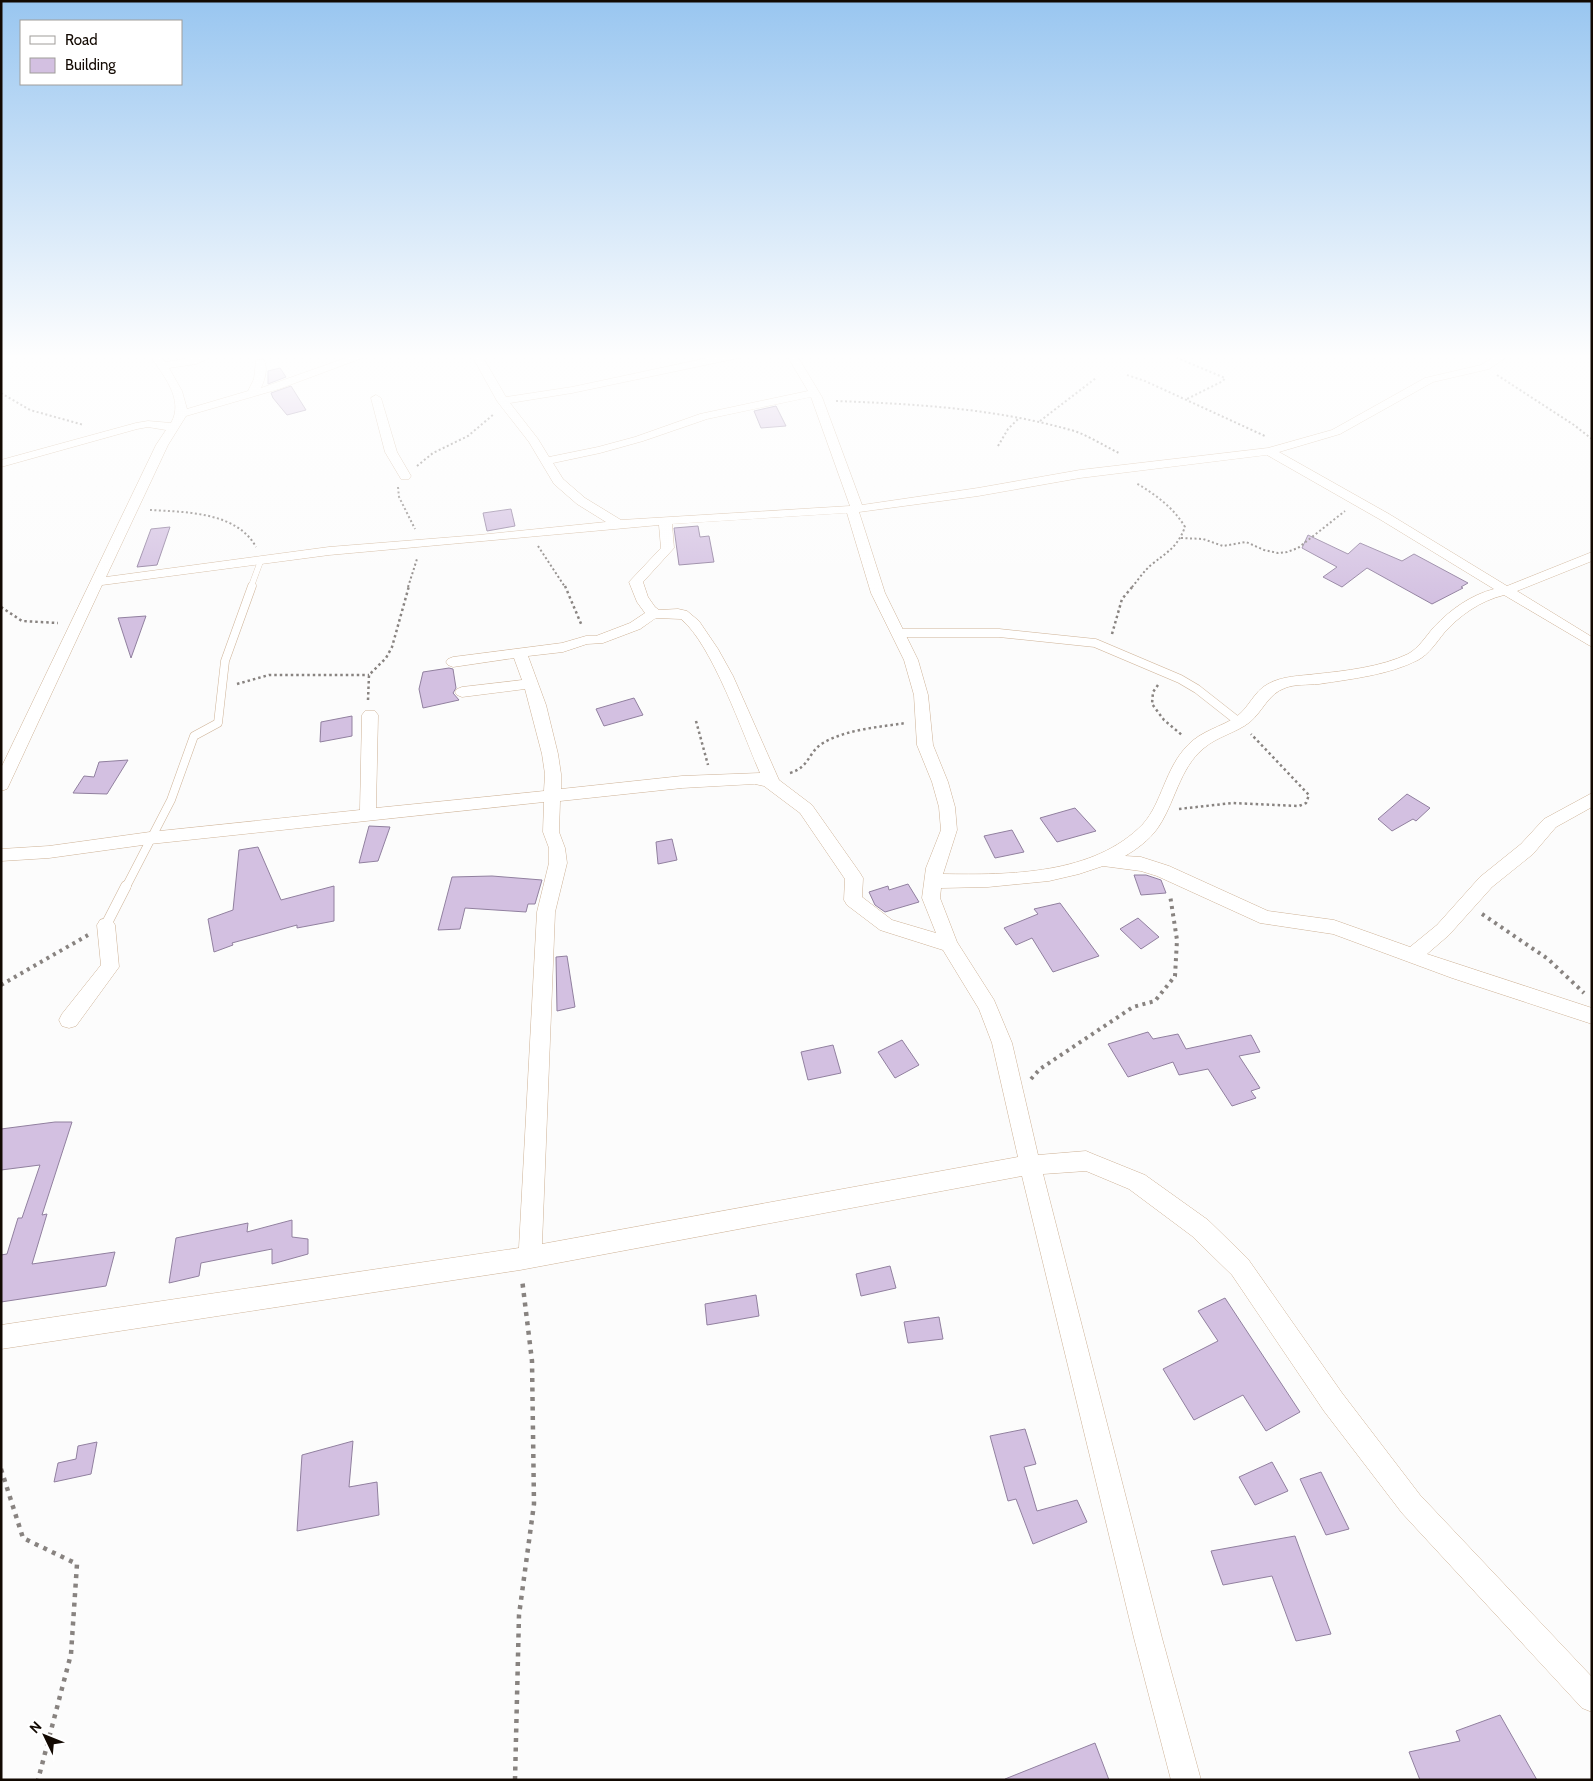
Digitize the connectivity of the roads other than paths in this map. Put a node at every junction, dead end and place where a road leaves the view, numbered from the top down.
1 (94, 437) edge
2 (166, 437) edge
3 (387, 437) edge
4 (531, 437) edge
5 (644, 437) edge
6 (830, 437) edge
7 (1317, 437) edge
8 (1275, 448) junction
9 (546, 461) junction
10 (1, 464) edge
11 (405, 476) road end
12 (854, 509) junction
13 (665, 521) junction
14 (619, 524) junction
15 (1592, 556) edge
16 (261, 560) junction
17 (97, 582) junction
18 (1505, 591) junction
19 (654, 613) junction
20 (898, 633) junction
21 (1592, 643) edge
22 (520, 654) junction
23 (453, 662) dead end
24 (529, 684) junction
25 (462, 692) dead end
26 (370, 715) road end
27 (1239, 722) junction
28 (771, 780) junction
29 (1, 785) edge
30 (551, 797) junction
31 (1592, 799) edge
32 (368, 816) junction
33 (150, 838) junction
34 (1, 855) edge
35 (1105, 860) junction
36 (933, 882) junction
37 (106, 925) joint
38 (949, 945) junction
39 (1412, 956) junction
40 (1592, 1016) edge
41 (69, 1020) dead end
42 (1030, 1165) junction
43 (525, 1258) junction
44 (1, 1337) edge
45 (1592, 1698) edge
46 (1186, 1780) edge

1 - 10 street
2 - 17 street
3 - 11 street
4 - 9 street
5 - 9 street
6 - 12 street
7 - 8 street
8 - 12 street
8 - 18 street
9 - 14 street
12 - 13 street
12 - 20 street
13 - 14 street
13 - 19 street
14 - 16 street
15 - 18 street
16 - 17 street
16 - 33 lane
17 - 29 street
18 - 21 street
18 - 27 street
19 - 22 street
19 - 28 street
20 - 27 lane
20 - 36 street
22 - 23 street
22 - 24 street
24 - 25 street
24 - 30 street
26 - 32 street
27 - 35 street
28 - 30 street
28 - 38 street
30 - 32 street
30 - 43 street
31 - 39 street
32 - 33 street
33 - 34 street
33 - 37 lane
35 - 36 street
35 - 39 street
36 - 38 street
37 - 41 street
38 - 42 street
39 - 40 street
42 - 43 street
42 - 45 street
42 - 46 street
43 - 44 street

